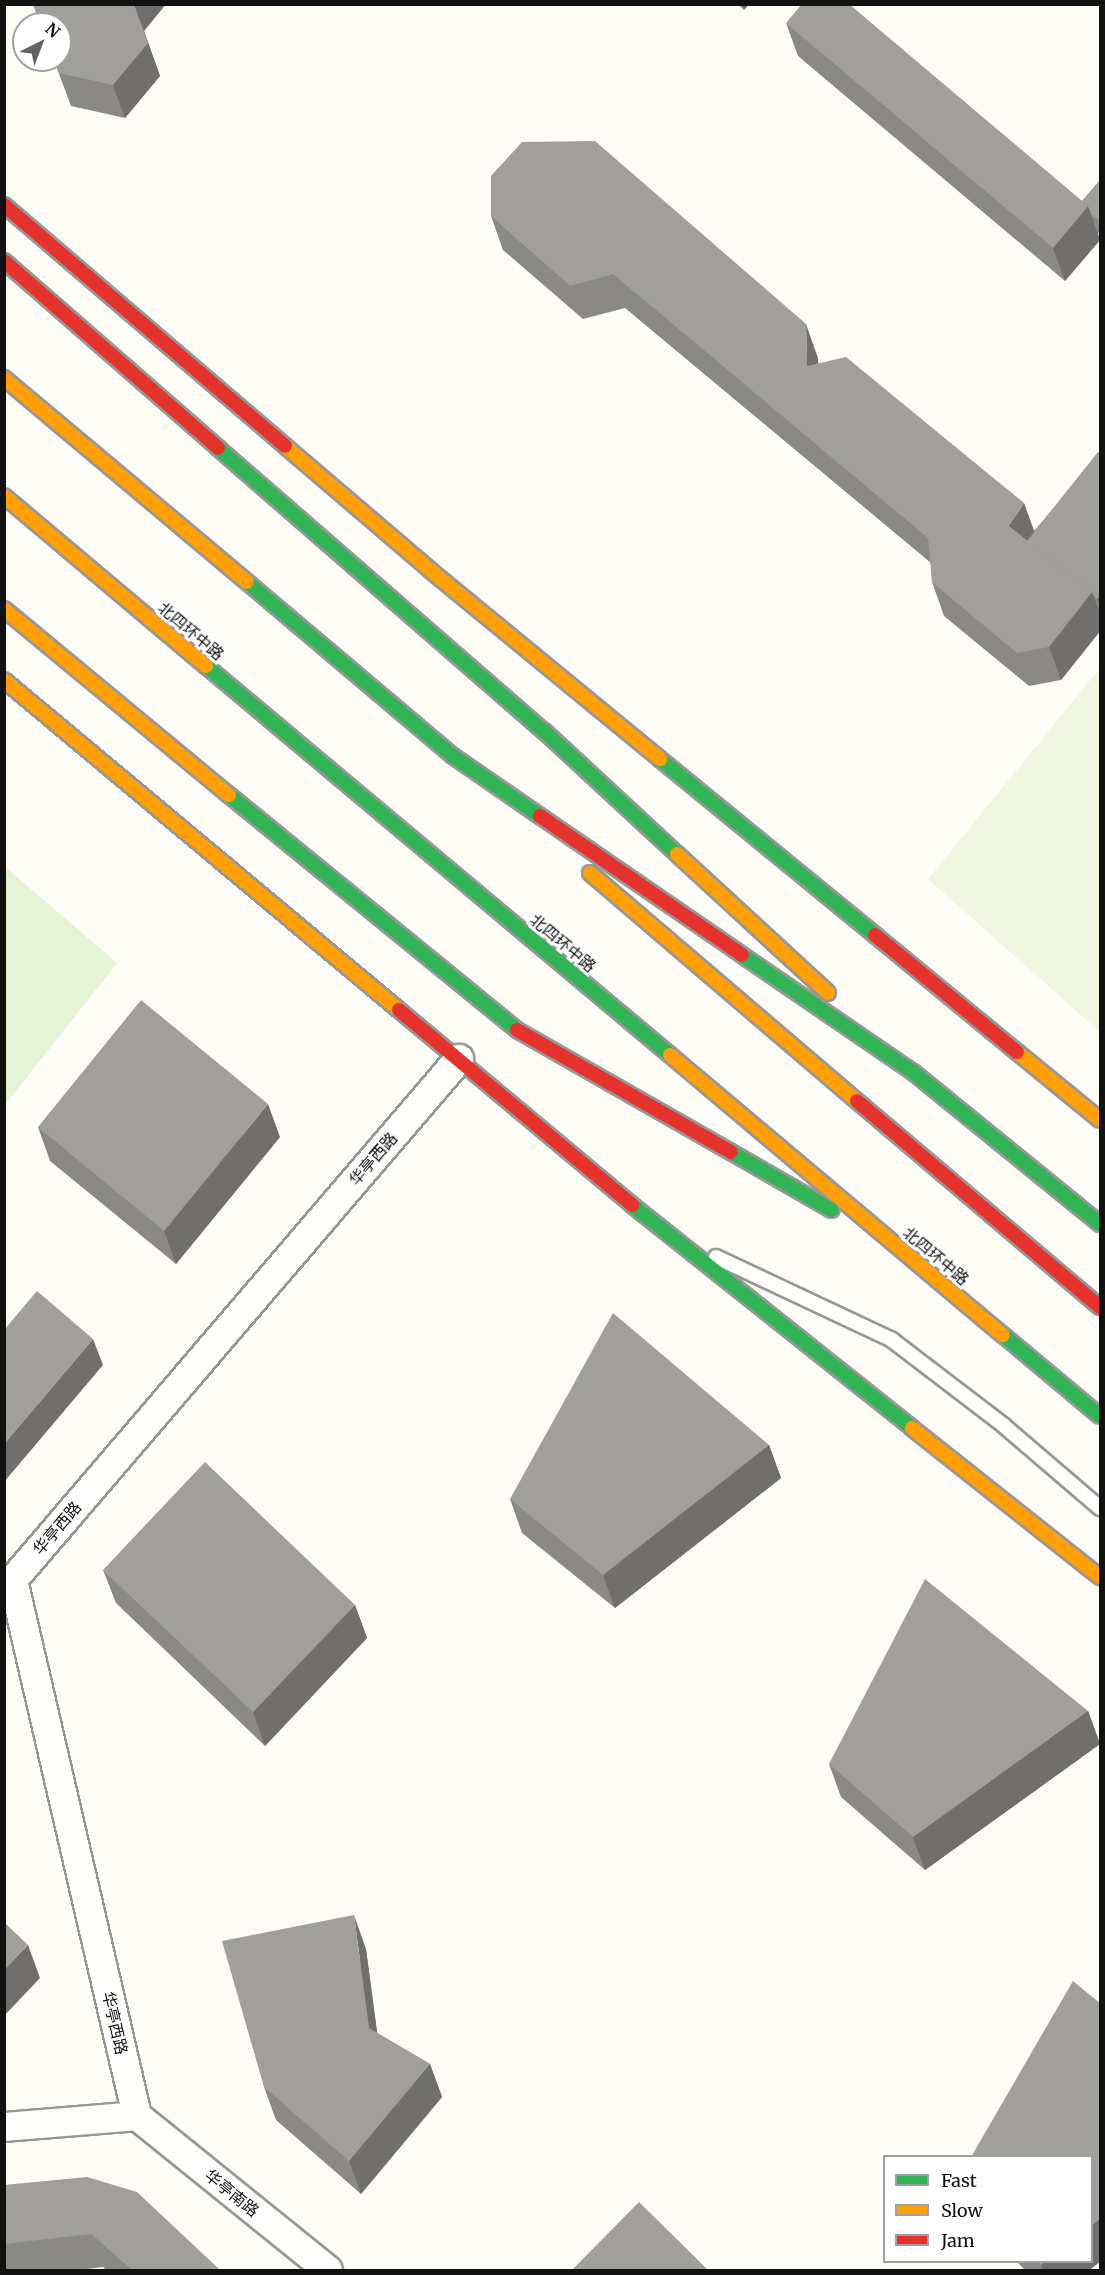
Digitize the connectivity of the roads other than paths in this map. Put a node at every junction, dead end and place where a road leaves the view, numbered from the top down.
1 (4, 205) edge
2 (4, 261) edge
3 (4, 378) edge
4 (4, 496) edge
5 (4, 609) edge
6 (4, 680) edge
7 (453, 756) junction
8 (562, 849) dead end
9 (581, 864) dead end
10 (459, 1059) junction
11 (913, 1072) junction
12 (1101, 1120) edge
13 (1101, 1224) edge
14 (668, 1235) junction
15 (907, 1253) junction
16 (1101, 1307) edge
17 (1101, 1416) edge
18 (1101, 1508) edge
19 (9, 1576) edge
20 (1101, 1577) edge
21 (136, 2116) junction
22 (4, 2127) edge
23 (328, 2271) edge

1 - 12 main road
2 - 11 main road
3 - 7 main road
4 - 15 main road, 北四环中路
5 - 15 main road
6 - 10 main road
7 - 8 main road
7 - 11 main road
9 - 16 main road
10 - 14 main road
10 - 19 street, 华亭西路
11 - 13 main road
14 - 18 lane
14 - 20 main road
15 - 17 main road, 北四环中路
19 - 21 street, 华亭西路
21 - 22 street
21 - 23 street, 华亭南路

